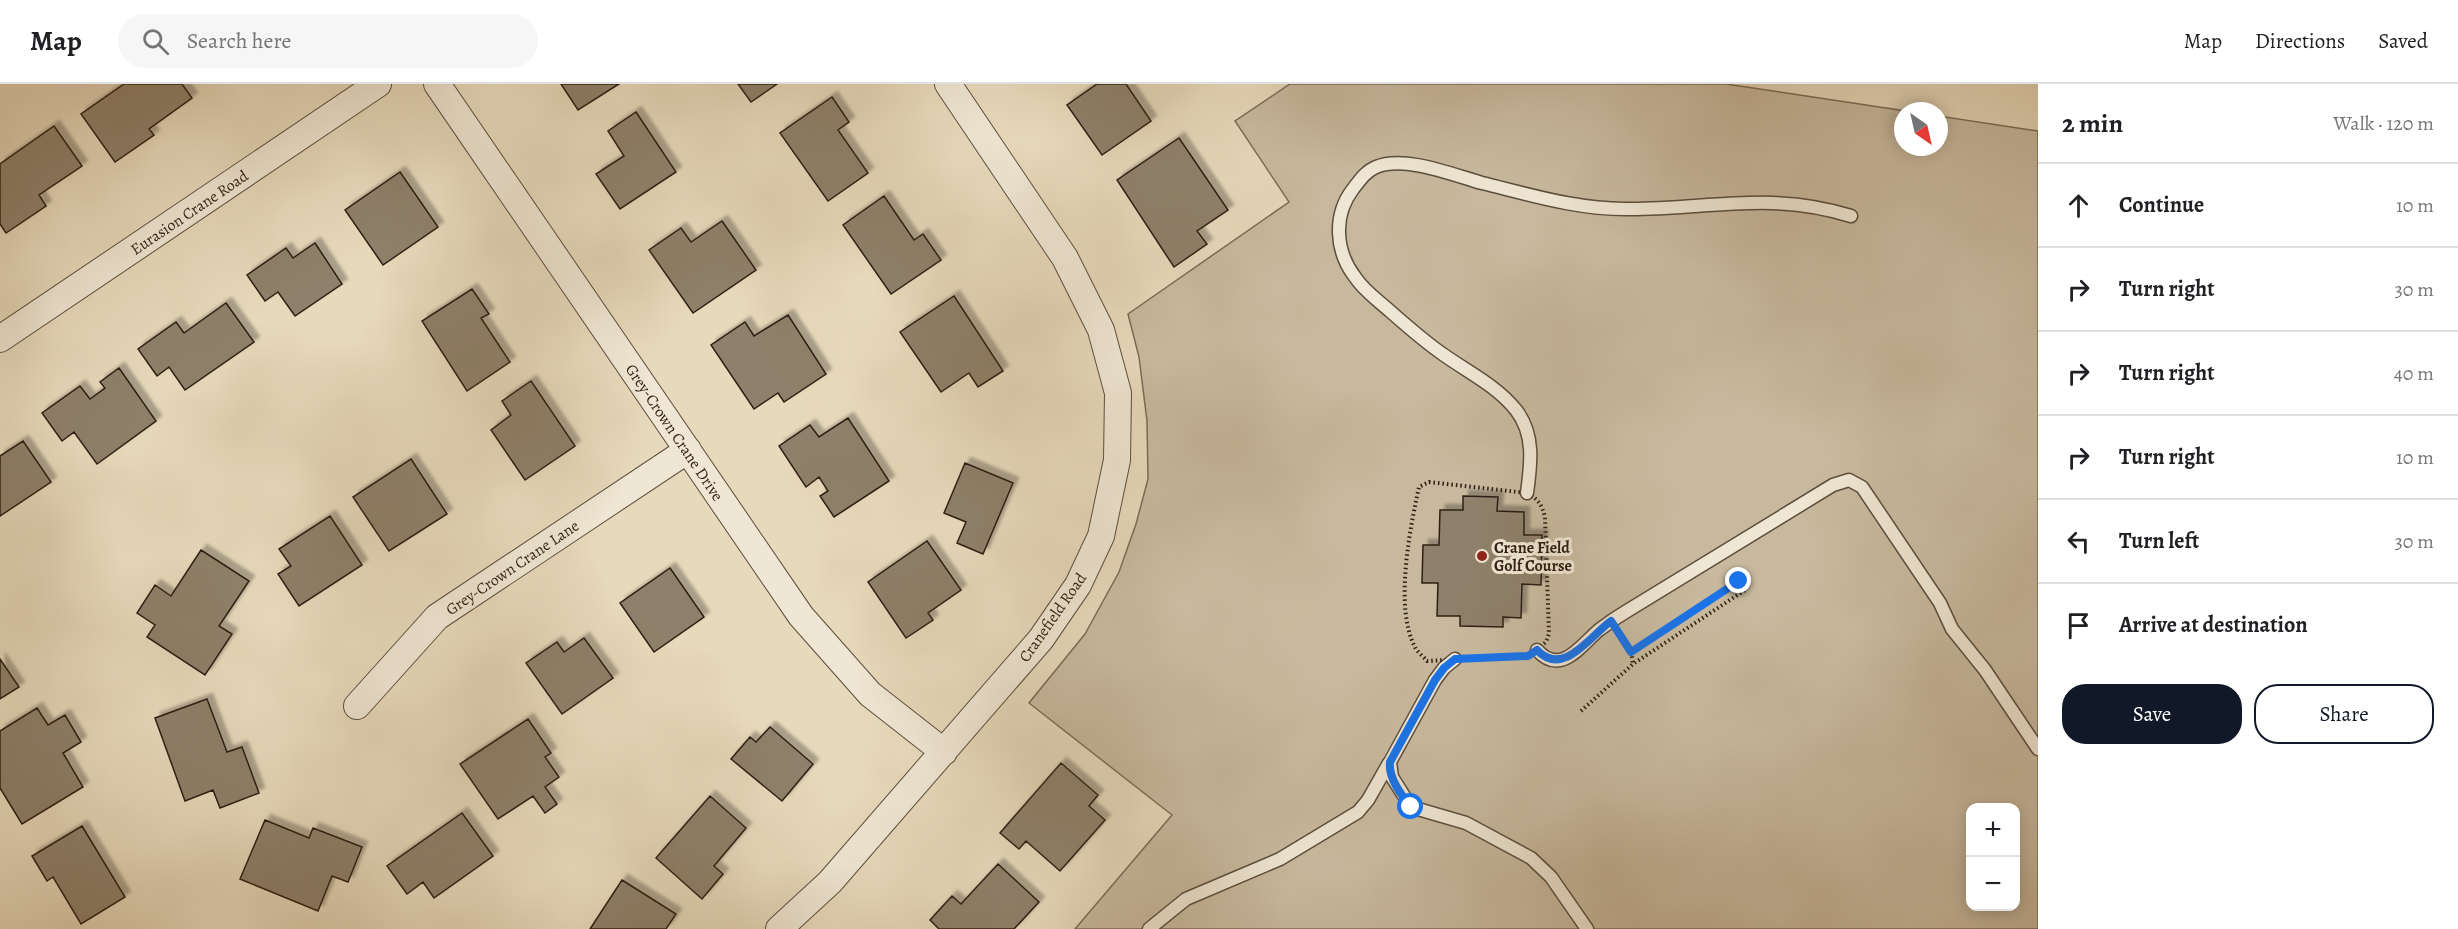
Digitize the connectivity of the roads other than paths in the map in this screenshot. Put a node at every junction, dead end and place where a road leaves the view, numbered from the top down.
1 (378, 84) edge
2 (437, 84) edge
3 (948, 84) edge
4 (1851, 216) dead end
5 (0, 339) edge
6 (688, 450) junction
7 (1527, 493) road end
8 (1537, 650) road end
9 (1455, 659) road end
10 (357, 706) dead end
11 (2038, 749) edge
12 (944, 752) junction
13 (1390, 762) junction
14 (779, 929) edge
15 (1149, 929) edge
16 (1587, 929) edge

1 - 5 street, Eurasion Crane Road
2 - 6 street, Grey-Crown Crane Drive
3 - 12 street, Cranefield Road
4 - 7 lane
6 - 10 street, Grey-Crown Crane Lane
6 - 12 street, Grey-Crown Crane Drive
8 - 11 lane
9 - 13 lane
12 - 14 street, Cranefield Road
13 - 15 lane
13 - 16 lane

